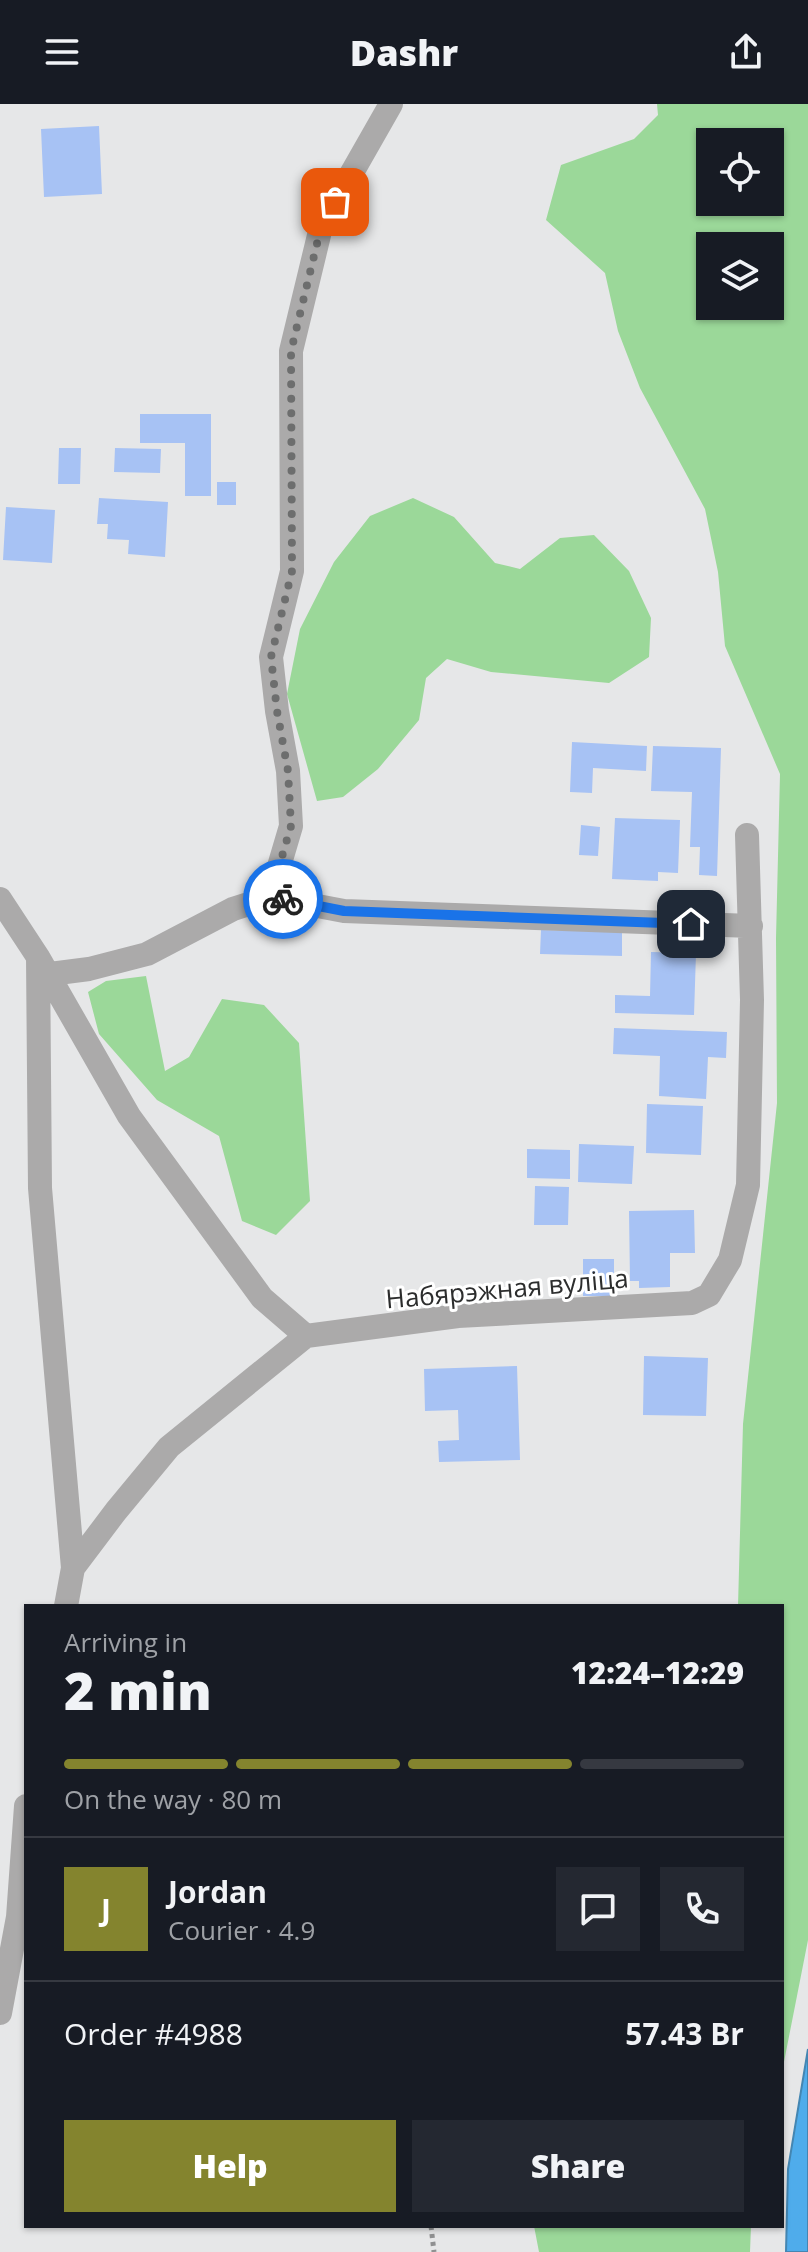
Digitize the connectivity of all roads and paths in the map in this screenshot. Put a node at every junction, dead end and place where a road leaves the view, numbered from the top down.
1 (391, 104) edge
2 (747, 835) dead end
3 (270, 897) junction
4 (0, 899) edge
5 (751, 926) junction
6 (44, 965) junction
7 (306, 1336) junction
8 (73, 1568) junction
9 (66, 1604) edge
10 (24, 1861) edge
11 (22, 1916) edge
12 (0, 2013) edge
13 (431, 2228) edge
14 (434, 2252) edge

1 - 3 street
2 - 5 street, Набярэжная вуліца
3 - 5 street
3 - 6 street
4 - 6 street
5 - 7 street, Набярэжная вуліца
6 - 7 street
6 - 8 street
7 - 8 street
8 - 9 street
10 - 11 street
11 - 12 street
13 - 14 path

